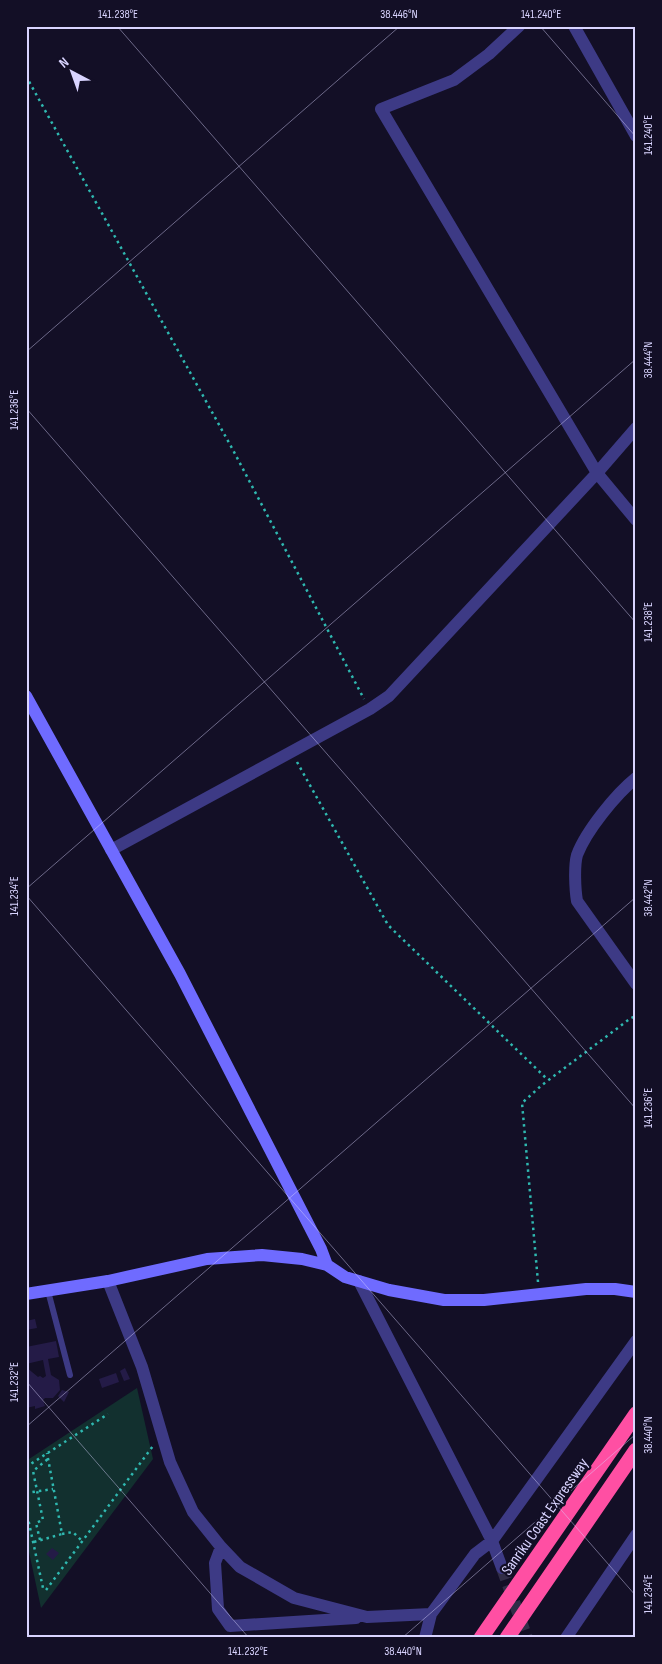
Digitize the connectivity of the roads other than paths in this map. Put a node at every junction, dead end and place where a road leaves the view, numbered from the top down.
1 (519, 26) edge
2 (574, 26) edge
3 (636, 136) edge
4 (636, 428) edge
5 (597, 473) junction
6 (636, 520) edge
7 (26, 696) edge
8 (636, 778) edge
9 (111, 850) junction
10 (636, 984) edge
11 (326, 1265) junction
12 (108, 1281) junction
13 (359, 1281) junction
14 (48, 1291) junction
15 (636, 1292) edge
16 (26, 1294) edge
17 (636, 1341) edge
18 (70, 1375) dead end
19 (636, 1414) edge
20 (636, 1450) edge
21 (636, 1535) edge
22 (492, 1540) junction
23 (221, 1547) junction
24 (502, 1568) tunnel mouth
25 (431, 1614) junction
26 (366, 1617) junction
27 (425, 1638) edge
28 (481, 1638) edge
29 (507, 1638) edge
30 (566, 1638) edge

1 - 5 street
2 - 3 street
4 - 5 street
5 - 6 street
5 - 9 street
7 - 9 street
8 - 10 street
9 - 11 street
11 - 12 street
11 - 13 street
12 - 14 street
12 - 23 street
13 - 15 street
13 - 22 street
14 - 16 street
14 - 18 lane
17 - 22 street
19 - 28 highway, Sanriku Coast Expressway
20 - 29 highway
21 - 30 street
22 - 24 street
22 - 25 street
23 - 26 street
23 - 26 street
25 - 26 street
25 - 27 street

